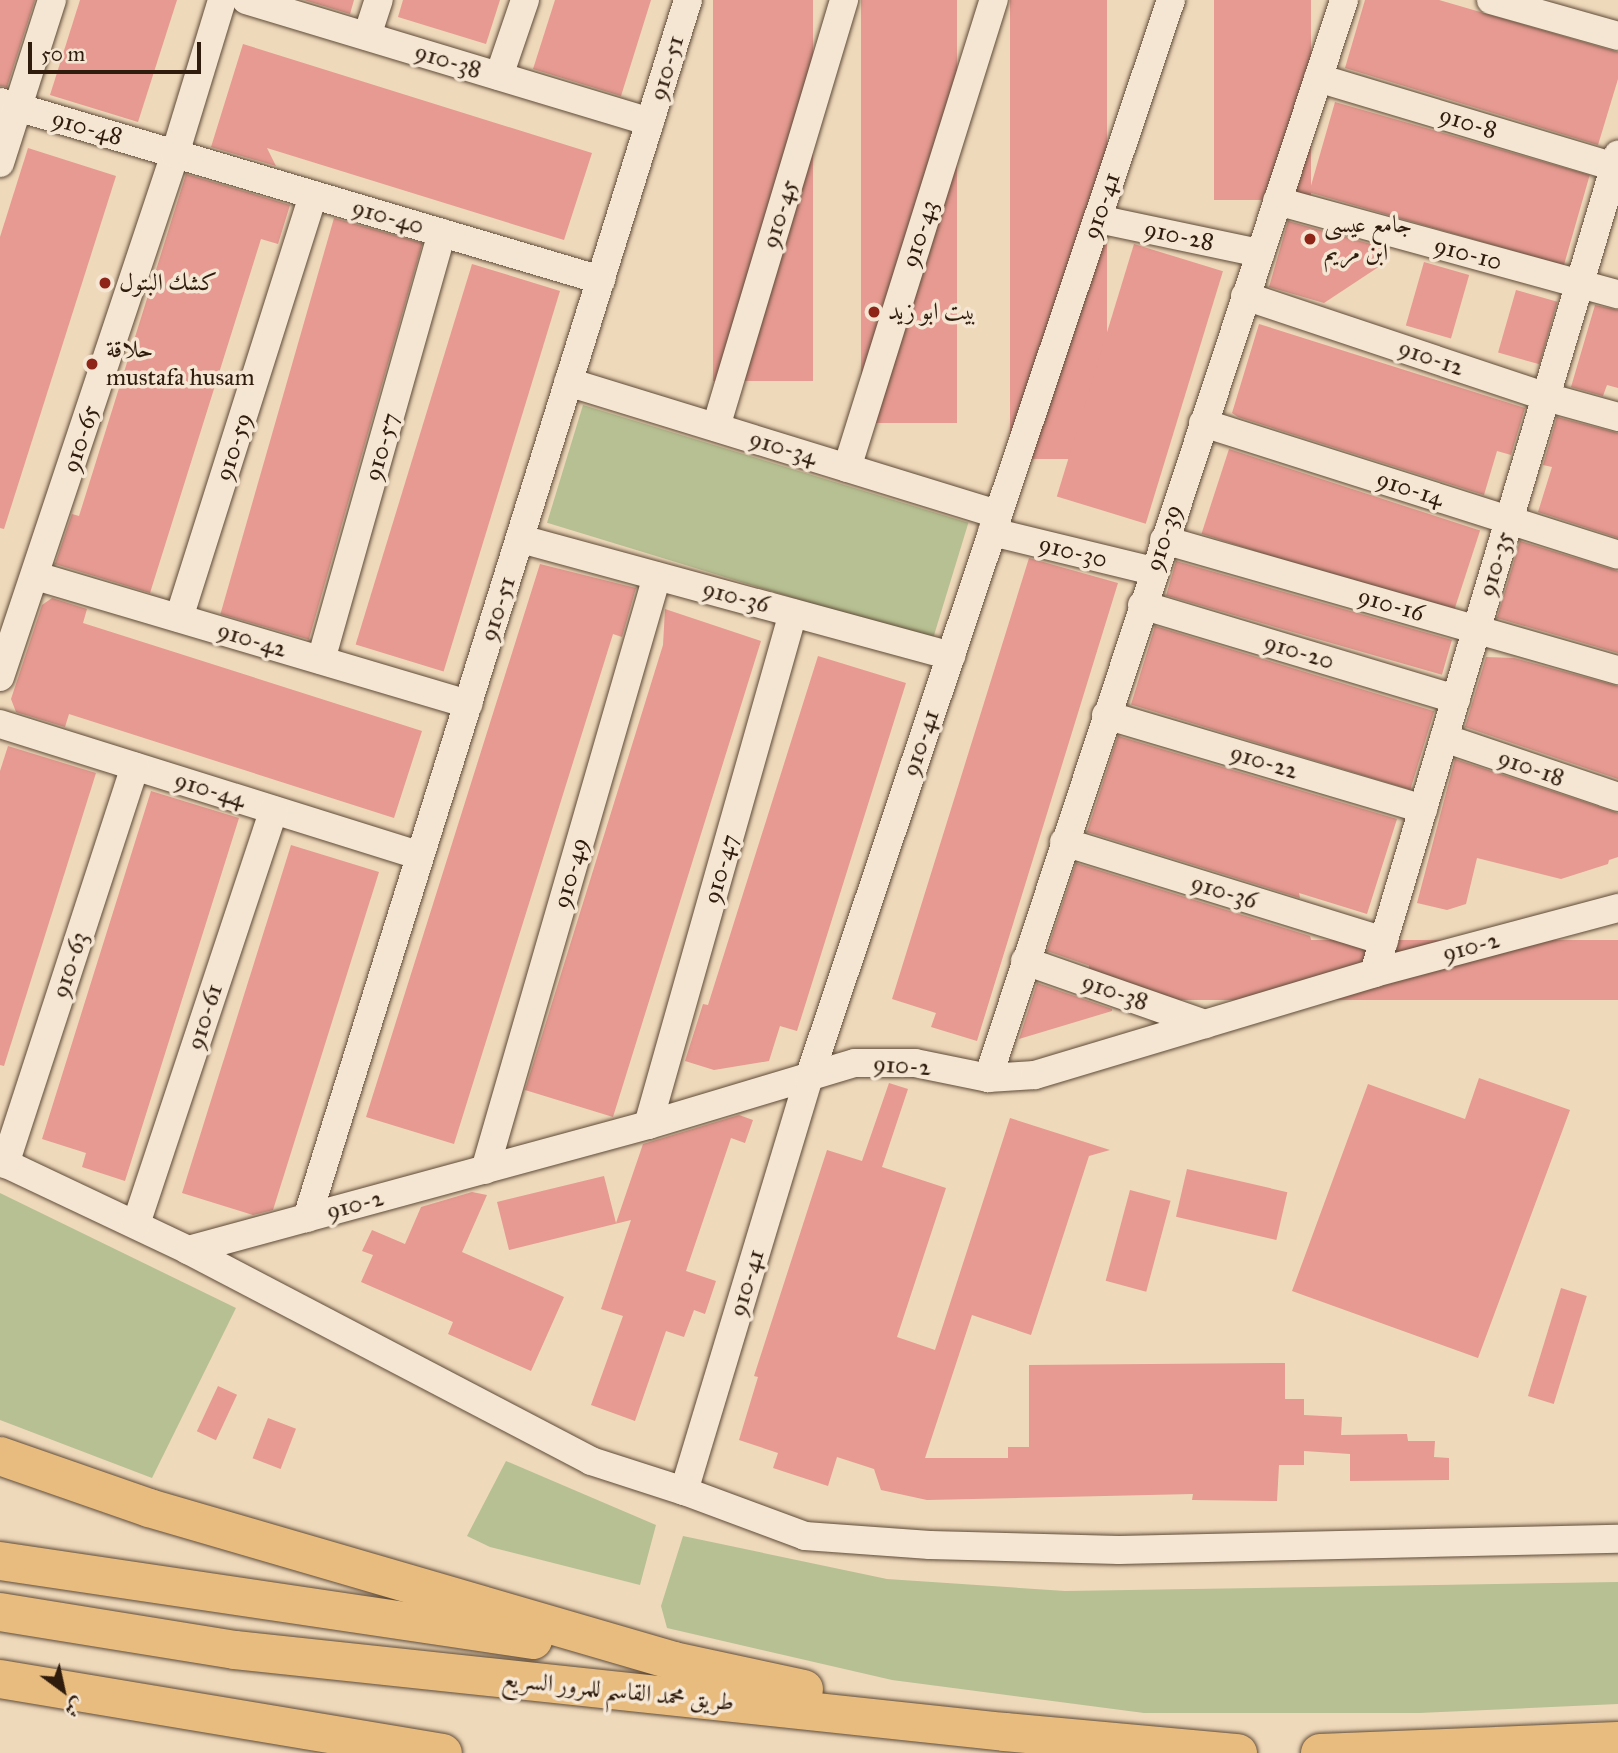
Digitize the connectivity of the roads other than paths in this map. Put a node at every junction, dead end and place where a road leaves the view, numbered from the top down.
1 (52, 0) edge
2 (222, 0) edge
3 (246, 0) edge
4 (379, 0) edge
5 (525, 0) edge
6 (688, 0) edge
7 (844, 0) edge
8 (994, 0) edge
9 (1171, 0) edge
10 (1344, 0) edge
11 (1491, 0) edge
12 (367, 36) junction
13 (1618, 36) edge
14 (499, 76) junction
15 (1318, 78) junction
16 (9, 105) edge
17 (650, 122) junction
18 (175, 154) junction
19 (0, 163) edge
20 (1617, 163) edge
21 (313, 195) junction
22 (1277, 201) junction
23 (1098, 219) junction
24 (442, 233) junction
25 (1260, 253) junction
26 (601, 280) junction
27 (1579, 285) junction
28 (1618, 294) edge
29 (1245, 296) junction
30 (568, 382) junction
31 (1546, 397) junction
32 (1618, 417) edge
33 (1203, 423) junction
34 (716, 427) junction
35 (846, 468) junction
36 (1509, 520) junction
37 (995, 523) junction
38 (521, 539) junction
39 (1164, 540) junction
40 (1618, 555) edge
41 (1153, 571) junction
42 (36, 576) junction
43 (657, 576) junction
44 (1142, 605) junction
45 (793, 613) junction
46 (179, 618) junction
47 (1477, 629) junction
48 (951, 656) junction
49 (321, 660) junction
50 (1618, 670) edge
51 (0, 677) edge
52 (1456, 699) junction
53 (468, 704) junction
54 (1105, 715) junction
55 (0, 724) edge
56 (1444, 738) junction
57 (135, 766) junction
58 (1618, 797) edge
59 (1423, 809) junction
60 (274, 810) junction
61 (1064, 842) junction
62 (420, 856) junction
63 (1618, 908) edge
64 (1384, 941) junction
65 (1025, 961) junction
66 (1374, 973) junction
67 (1205, 1024) junction
68 (809, 1078) junction
69 (988, 1078) junction
70 (648, 1125) junction
71 (2, 1162) edge
72 (485, 1170) junction
73 (307, 1218) junction
74 (136, 1224) junction
75 (188, 1250) junction
76 (0, 1456) edge
77 (684, 1491) junction
78 (1616, 1531) edge
79 (0, 1561) edge
80 (0, 1612) edge
81 (674, 1661) junction
82 (0, 1679) edge
83 (1005, 1732) junction
84 (1618, 1741) edge
85 (443, 1753) edge
86 (1238, 1753) edge
87 (1320, 1753) edge

1 - 16 street
2 - 18 street, 910-65
3 - 12 street, 910-38
4 - 12 street
5 - 14 street
6 - 17 street, 910-51
7 - 34 street, 910-45
8 - 35 street, 910-43
9 - 23 street, 910-41
10 - 15 street, 910-39
11 - 13 street
12 - 14 street, 910-38
14 - 17 street, 910-38
15 - 20 street, 910-8
15 - 22 street, 910-39
16 - 18 street, 910-48
16 - 19 street
17 - 26 street, 910-51
18 - 21 street, 910-40
18 - 42 street, 910-65
20 - 27 street, 910-35
21 - 24 street, 910-40
21 - 46 street, 910-59
22 - 25 street, 910-39
22 - 27 street, 910-10
23 - 25 street, 910-28
23 - 37 street, 910-41
24 - 26 street, 910-40
24 - 49 street, 910-57
25 - 29 street, 910-39
26 - 30 street, 910-51
27 - 28 street, 910-10
27 - 31 street, 910-35
29 - 31 street, 910-12
29 - 33 street, 910-39
30 - 34 street, 910-34
30 - 38 street, 910-51
31 - 32 street, 910-12
31 - 36 street, 910-35
33 - 36 street, 910-14
33 - 39 street, 910-39
34 - 35 street, 910-34
35 - 37 street, 910-34
36 - 40 street, 910-14
36 - 47 street, 910-35
37 - 41 street, 910-30
37 - 48 street, 910-41
38 - 43 street, 910-36
38 - 53 street, 910-51
39 - 41 street, 910-39
39 - 47 street, 910-16
41 - 44 street, 910-39
42 - 46 street, 910-42
42 - 51 street, 910-65
43 - 45 street, 910-36
43 - 72 street, 910-49
44 - 52 street, 910-20
44 - 54 street, 910-39
45 - 48 street, 910-36
45 - 70 street, 910-47
46 - 49 street, 910-42
47 - 50 street, 910-16
47 - 52 street, 910-35
48 - 68 street, 910-41
49 - 53 street, 910-42
52 - 56 street, 910-35
53 - 62 street, 910-51
54 - 59 street, 910-22
54 - 61 street, 910-39
55 - 57 street, 910-44
56 - 58 street, 910-18
56 - 59 street, 910-35
57 - 60 street, 910-44
57 - 71 street, 910-63
59 - 64 street, 910-35
60 - 62 street, 910-44
60 - 74 street, 910-61
61 - 64 street, 910-36
61 - 65 street, 910-39
62 - 73 street, 910-51
63 - 66 street, 910-2
64 - 66 street, 910-35
65 - 67 street, 910-38
65 - 69 street, 910-39
66 - 67 street, 910-2
67 - 69 street, 910-2
68 - 69 street, 910-2
68 - 70 street, 910-2
68 - 77 street, 910-41
70 - 72 street, 910-2
71 - 74 street
72 - 73 street, 910-2
73 - 75 street, 910-2
74 - 75 street
75 - 77 street
76 - 81 highway
77 - 78 street
79 - 81 highway
80 - 83 highway, طريق محمد القاسم للمرور السريع
81 - 83 highway
82 - 85 highway
83 - 86 highway, طريق محمد القاسم للمرور السريع
84 - 87 highway

